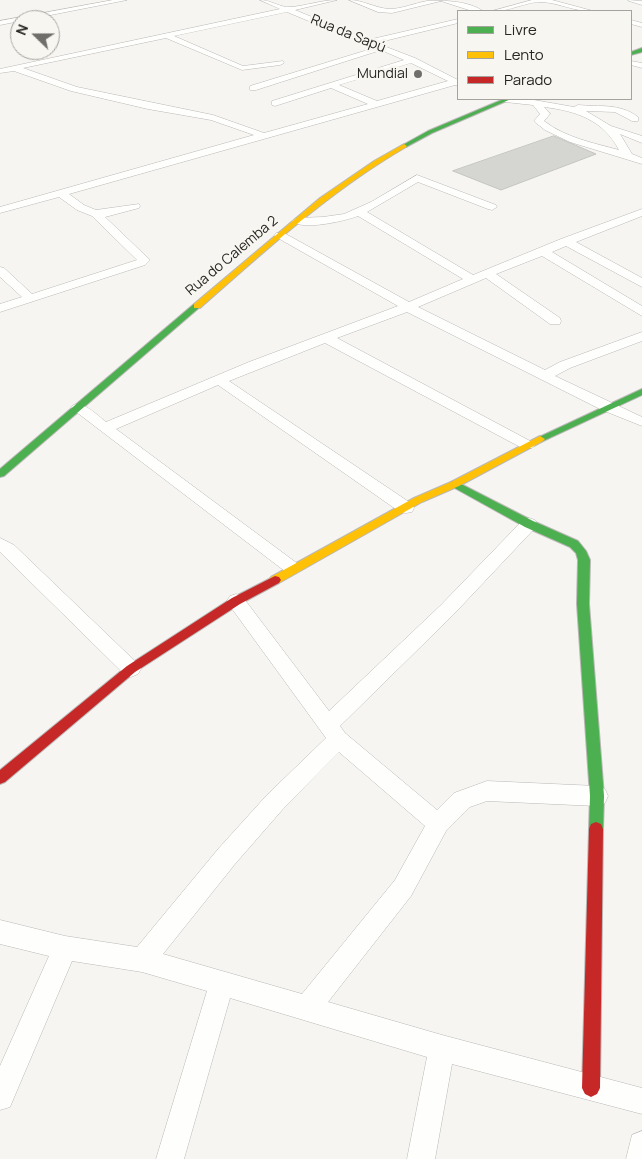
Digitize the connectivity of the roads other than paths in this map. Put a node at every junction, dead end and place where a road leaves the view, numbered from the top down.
1 (124, 0) edge
2 (263, 0) edge
3 (334, 0) edge
4 (352, 0) edge
5 (438, 0) edge
6 (444, 0) edge
7 (542, 0) edge
8 (631, 0) edge
9 (642, 3) edge
10 (288, 10) junction
11 (476, 10) edge
12 (500, 10) edge
13 (585, 10) edge
14 (457, 20) edge
15 (0, 24) edge
16 (165, 35) junction
17 (368, 42) junction
18 (182, 43) junction
19 (172, 45) dead end
20 (381, 48) junction
21 (412, 60) junction
22 (280, 63) dead end
23 (14, 68) junction
24 (0, 71) edge
25 (457, 82) edge
26 (331, 85) junction
27 (253, 88) dead end
28 (505, 100) edge
29 (513, 100) edge
30 (275, 103) dead end
31 (376, 104) junction
32 (537, 104) junction
33 (552, 111) junction
34 (638, 121) edge
35 (607, 127) junction
36 (265, 136) junction
37 (641, 138) edge
38 (627, 154) junction
39 (642, 161) edge
40 (60, 193) junction
41 (136, 206) dead end
42 (492, 207) dead end
43 (0, 210) edge
44 (359, 212) junction
45 (642, 212) edge
46 (98, 215) junction
47 (297, 221) junction
48 (280, 235) junction
49 (565, 241) junction
50 (542, 250) junction
51 (0, 271) edge
52 (486, 273) junction
53 (473, 280) junction
54 (642, 283) edge
55 (31, 298) junction
56 (408, 307) junction
57 (0, 308) edge
58 (642, 312) edge
59 (554, 321) dead end
60 (642, 336) edge
61 (326, 338) junction
62 (546, 375) junction
63 (219, 380) junction
64 (642, 392) edge
65 (607, 407) junction
66 (78, 408) junction
67 (642, 422) edge
68 (104, 428) junction
69 (527, 445) junction
70 (16, 460) junction
71 (0, 464) edge
72 (0, 474) edge
73 (455, 484) junction
74 (406, 508) junction
75 (529, 524) junction
76 (0, 544) edge
77 (292, 568) junction
78 (236, 600) junction
79 (131, 669) junction
80 (333, 732) junction
81 (0, 778) edge
82 (597, 796) junction
83 (438, 824) junction
84 (0, 932) edge
85 (65, 948) junction
86 (142, 960) junction
87 (222, 983) junction
88 (308, 1007) junction
89 (442, 1048) junction
90 (591, 1088) junction
91 (0, 1097) edge
92 (642, 1101) edge
93 (642, 1145) edge
94 (170, 1159) edge
95 (421, 1159) edge
96 (640, 1159) edge

1 - 15 street
2 - 10 street, Rua da Sapú
3 - 10 street
4 - 5 street
6 - 11 street
7 - 12 street
7 - 13 street
8 - 9 street
10 - 16 street
10 - 17 street, Rua da Sapú
14 - 17 street
16 - 18 street
16 - 23 street
17 - 20 street, Rua da Sapú
18 - 19 street
18 - 22 street
20 - 21 street, Rua da Sapú
20 - 27 street
21 - 25 street, Rua da Sapú
21 - 26 street
23 - 24 street
23 - 36 street
25 - 31 street
26 - 30 street
26 - 31 street
28 - 47 street, Rua do Calemba 2
29 - 32 street
31 - 36 street
32 - 33 street
32 - 33 street
33 - 34 street
33 - 35 street
33 - 38 street
34 - 35 street
35 - 37 street
35 - 38 street
36 - 40 street
38 - 39 street
40 - 43 street
40 - 46 street
41 - 46 street
42 - 44 street
44 - 47 street
44 - 53 street
45 - 49 street
46 - 55 street
47 - 48 street, Rua do Calemba 2
48 - 56 street
48 - 66 street, Rua do Calemba 2
49 - 50 street
49 - 54 street
50 - 52 street
50 - 58 street
51 - 55 street
52 - 53 street
52 - 59 street
53 - 56 street
55 - 57 street
56 - 61 street
56 - 62 street
60 - 62 street
61 - 63 street
61 - 69 street
62 - 65 street
63 - 68 street
63 - 74 street
64 - 65 street
65 - 67 street
65 - 69 street
66 - 68 street
66 - 70 street, Rua do Calemba 2
68 - 77 street
69 - 73 street
70 - 71 street
70 - 72 street, Rua do Calemba 2
73 - 74 street
73 - 75 street
74 - 77 street
75 - 80 street
75 - 82 street
76 - 79 street
77 - 78 street
78 - 79 street
78 - 80 street
79 - 81 street
80 - 83 street
80 - 86 street
82 - 83 street
82 - 90 street
83 - 88 street
84 - 85 street
85 - 86 street
85 - 91 street
86 - 87 street
87 - 88 street
87 - 94 street
88 - 89 street
89 - 90 street
89 - 95 street
90 - 92 street
93 - 96 street

